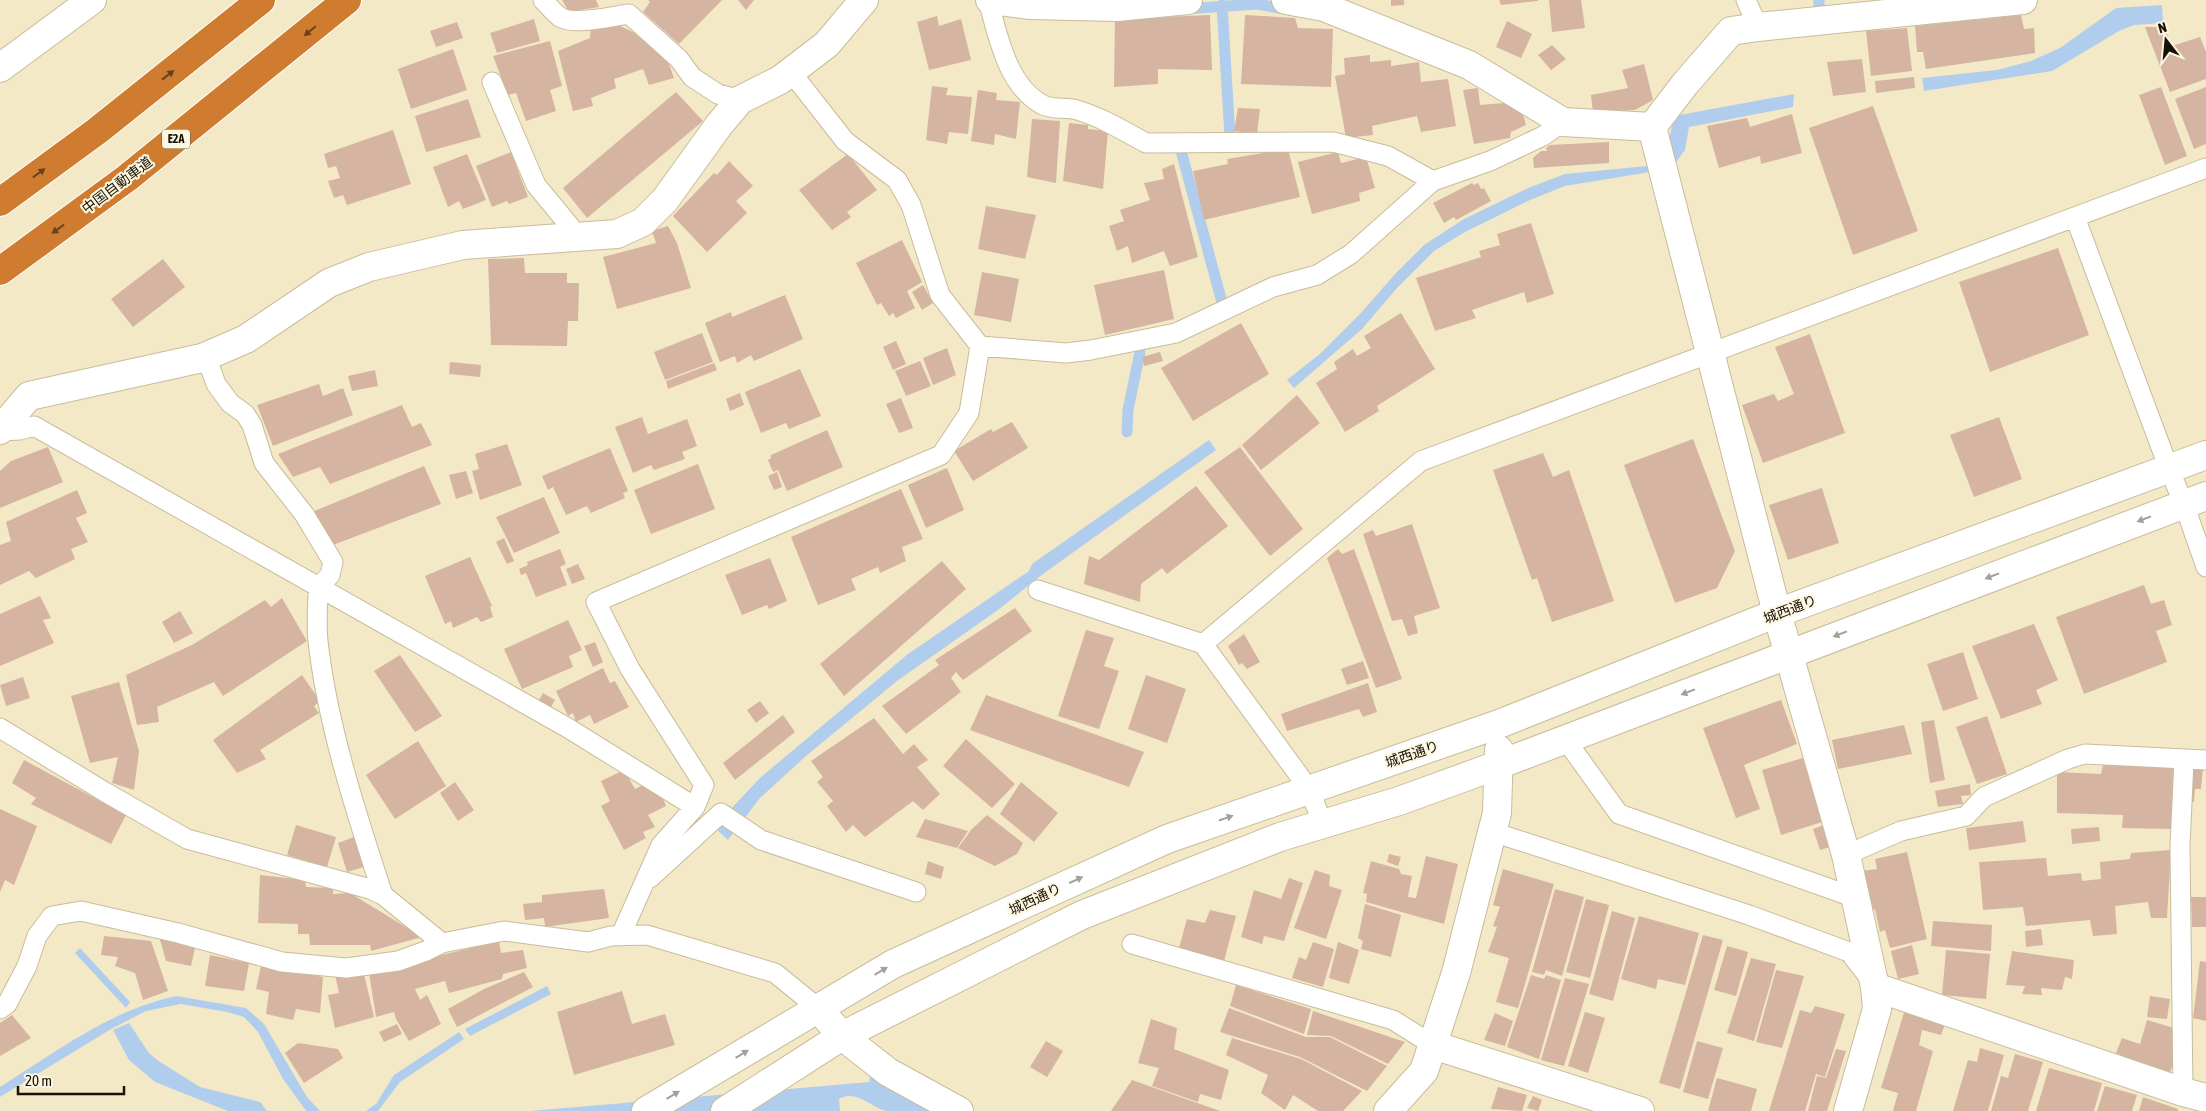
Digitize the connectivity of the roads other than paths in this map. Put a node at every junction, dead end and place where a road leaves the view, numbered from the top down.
1 (92, 0) edge
2 (262, 0) edge
3 (347, 0) edge
4 (543, 0) edge
5 (864, 0) edge
6 (989, 0) edge
7 (1188, 0) edge
8 (1286, 0) edge
9 (1746, 0) edge
10 (2023, 0) edge
11 (1758, 27) junction
12 (0, 68) edge
13 (790, 72) junction
14 (492, 82) dead end
15 (740, 100) junction
16 (1563, 122) junction
17 (1652, 127) junction
18 (2206, 168) edge
19 (1433, 181) junction
20 (0, 202) edge
21 (2075, 217) junction
22 (578, 236) junction
23 (0, 271) edge
24 (980, 346) junction
25 (1711, 353) junction
26 (206, 356) junction
27 (0, 431) edge
28 (2206, 455) edge
29 (2168, 469) junction
30 (2195, 500) edge
31 (2206, 567) edge
32 (318, 588) junction
33 (1038, 590) dead end
34 (1778, 613) junction
35 (1203, 644) junction
36 (1789, 653) junction
37 (1499, 724) junction
38 (0, 728) edge
39 (1565, 739) junction
40 (2184, 760) junction
41 (2206, 760) edge
42 (1498, 765) junction
43 (1309, 789) junction
44 (695, 807) junction
45 (1323, 824) junction
46 (1493, 832) junction
47 (1846, 855) junction
48 (644, 884) junction
49 (916, 892) dead end
50 (383, 895) junction
51 (1856, 898) junction
52 (621, 935) junction
53 (442, 943) junction
54 (1132, 944) dead end
55 (1876, 986) junction
56 (818, 1008) junction
57 (0, 1009) edge
58 (842, 1036) junction
59 (1433, 1045) junction
60 (2194, 1095) edge
61 (646, 1111) edge
62 (725, 1111) edge
63 (958, 1111) edge
64 (1388, 1111) edge
65 (1640, 1111) edge
66 (1848, 1111) edge

1 - 12 street
20 -> 2 highway
3 -> 23 highway, 中国自動車道 / E2A
4 - 15 lane
5 - 13 street
6 - 7 street
6 - 19 lane
8 - 16 street
9 - 11 lane
10 - 11 street
11 - 17 street
13 - 15 street
13 - 24 lane
14 - 22 lane
15 - 22 street
16 - 17 street
16 - 19 lane
17 - 25 street
18 - 21 lane
19 - 24 lane
21 - 25 lane
21 - 29 lane
22 - 26 street
24 - 44 lane
25 - 34 street
25 - 35 lane
26 - 27 street
26 - 32 lane
27 - 32 lane
28 - 29 street, 城西通り
29 - 30 lane
29 - 34 street, 城西通り
30 - 31 lane
30 -> 36 street
32 - 44 lane
32 - 50 lane
33 - 35 lane
34 - 36 street
34 - 37 street, 城西通り
35 - 43 lane
36 -> 39 street
36 - 47 street
37 - 42 street
37 - 43 street, 城西通り
38 - 50 lane
39 - 42 street
39 - 51 lane
40 - 41 lane
40 - 47 lane
40 - 60 lane
42 - 45 street
42 - 46 street
43 - 45 lane
56 -> 43 street, 城西通り
44 - 48 lane
45 - 58 street
46 - 55 lane
46 - 59 street
47 - 51 street
48 - 49 lane
48 - 52 lane
50 - 53 lane
51 - 55 street
52 - 53 lane
52 - 56 lane
53 - 57 lane
54 - 59 lane
55 - 60 street
55 - 66 street
56 - 58 street
61 -> 56 street, 城西通り
58 - 62 street
58 - 63 street
59 - 64 street
59 - 65 street

